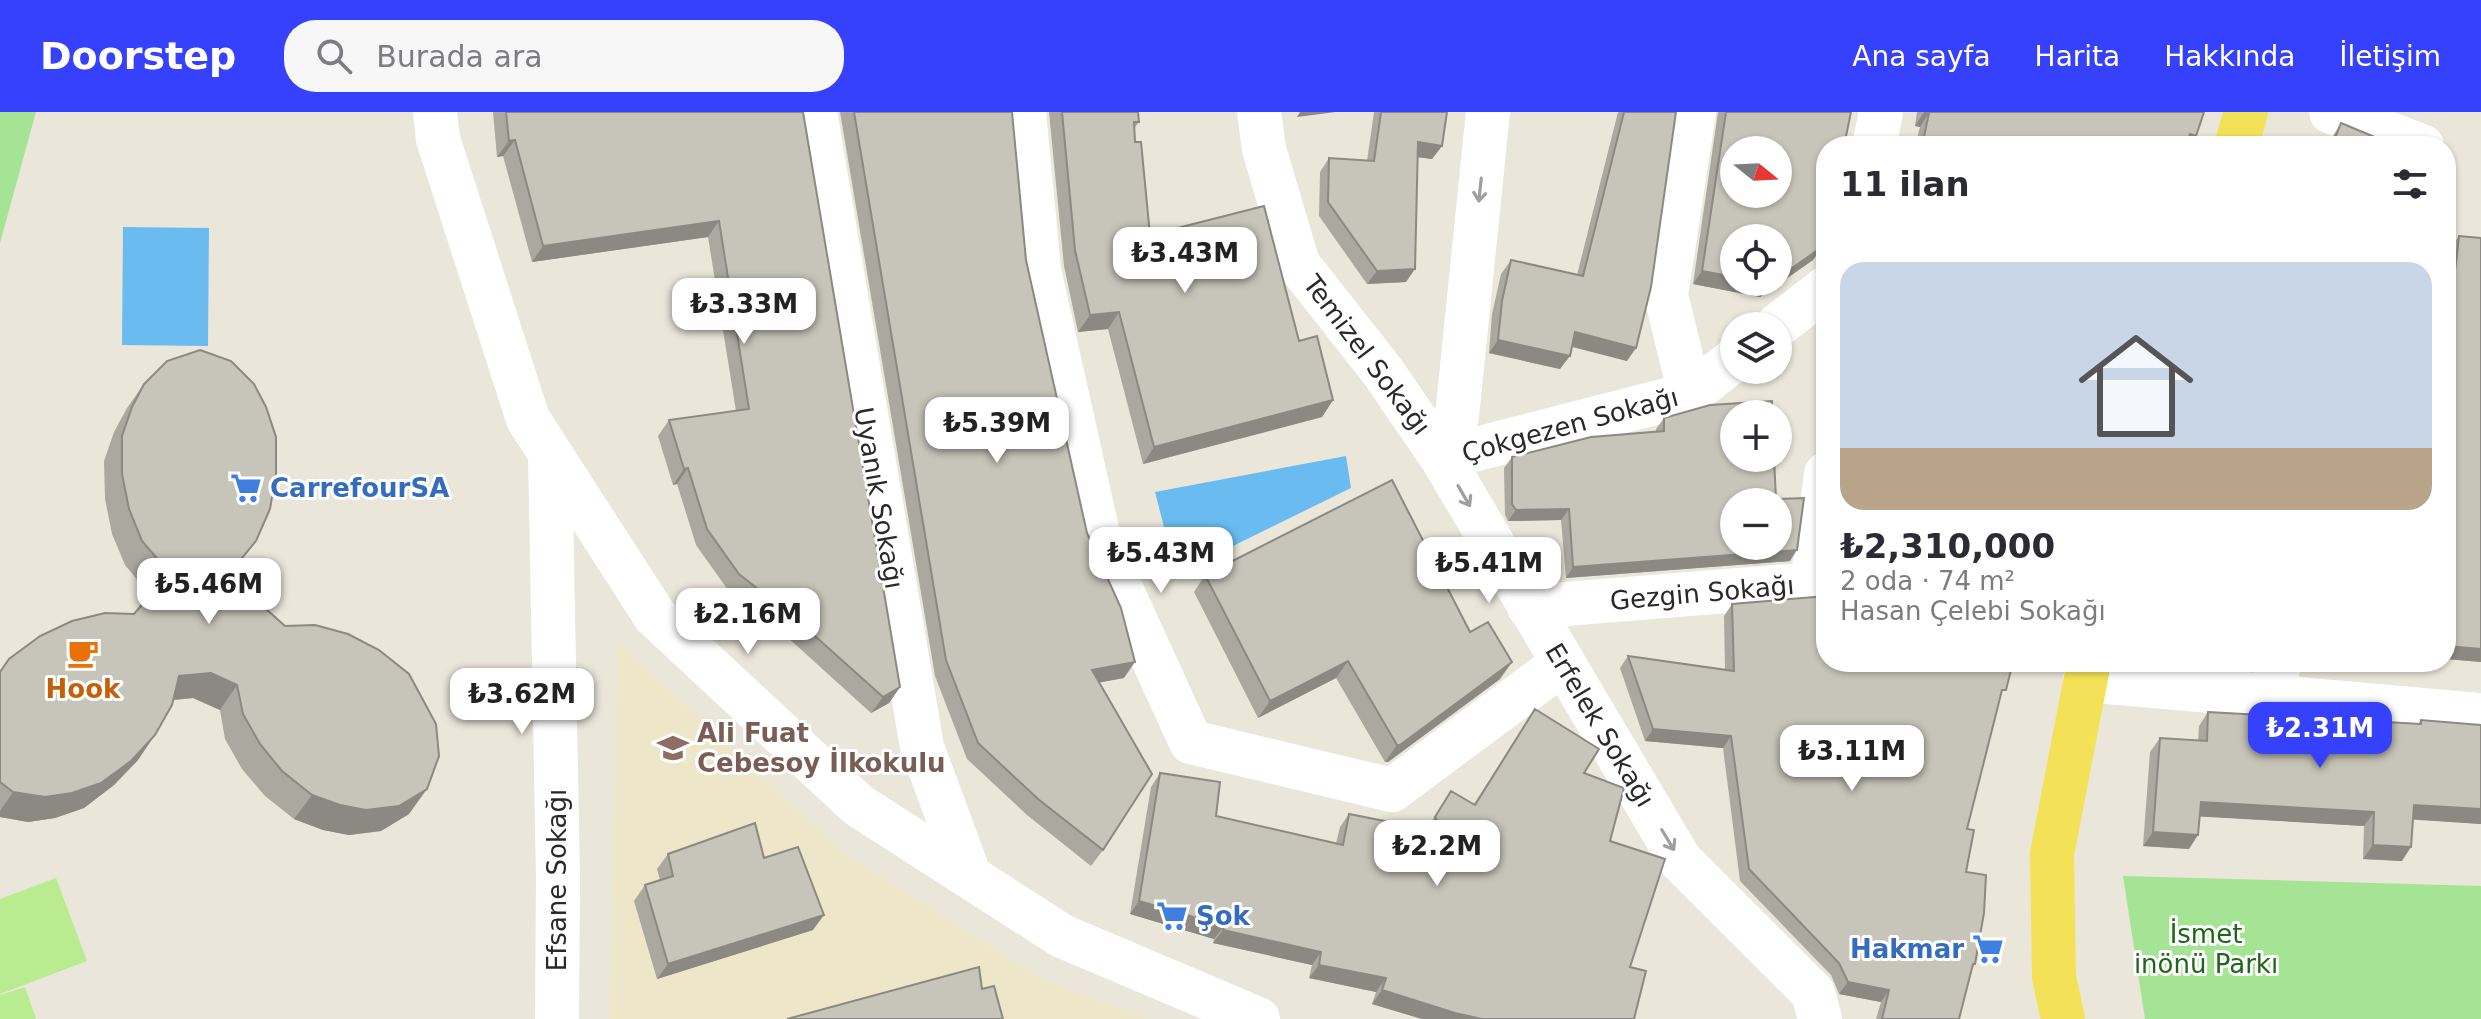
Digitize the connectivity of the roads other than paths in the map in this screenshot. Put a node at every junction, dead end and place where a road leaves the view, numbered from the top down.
1 (435, 112) edge
2 (815, 112) edge
3 (1024, 112) edge
4 (1259, 112) edge
5 (1488, 112) edge
6 (1694, 112) edge
7 (1881, 112) edge
8 (2246, 112) edge
9 (2331, 112) edge
10 (1876, 136) edge
11 (2239, 136) edge
12 (2395, 136) edge
13 (1816, 296) edge
14 (1792, 314) edge
15 (1720, 371) edge
16 (1690, 394) junction
17 (550, 453) junction
18 (1442, 458) junction
19 (1816, 553) edge
20 (1529, 607) junction
21 (1563, 663) junction
22 (2087, 672) edge
23 (2108, 672) edge
24 (2274, 680) edge
25 (2481, 715) edge
26 (970, 877) junction
27 (557, 1019) edge
28 (1258, 1019) edge
29 (1820, 1019) edge
30 (2063, 1019) edge

1 - 17 street
2 - 26 street, Uyanık Sokağı
3 - 21 street
4 - 18 street, Temizel Sokağı
5 -> 18 street
6 - 16 street
7 - 10 street
8 - 11 main road
9 - 12 street
13 - 14 street
15 - 16 street, Çokgezen Sokağı
16 - 18 street, Çokgezen Sokağı
17 - 26 street
17 - 27 street, Efsane Sokağı
18 -> 20 street, Erfelek Sokağı
19 - 20 street, Gezgin Sokağı
20 - 21 street, Erfelek Sokağı
21 -> 29 street, Erfelek Sokağı
22 - 30 main road
23 - 24 street
24 - 25 street
26 - 28 street

